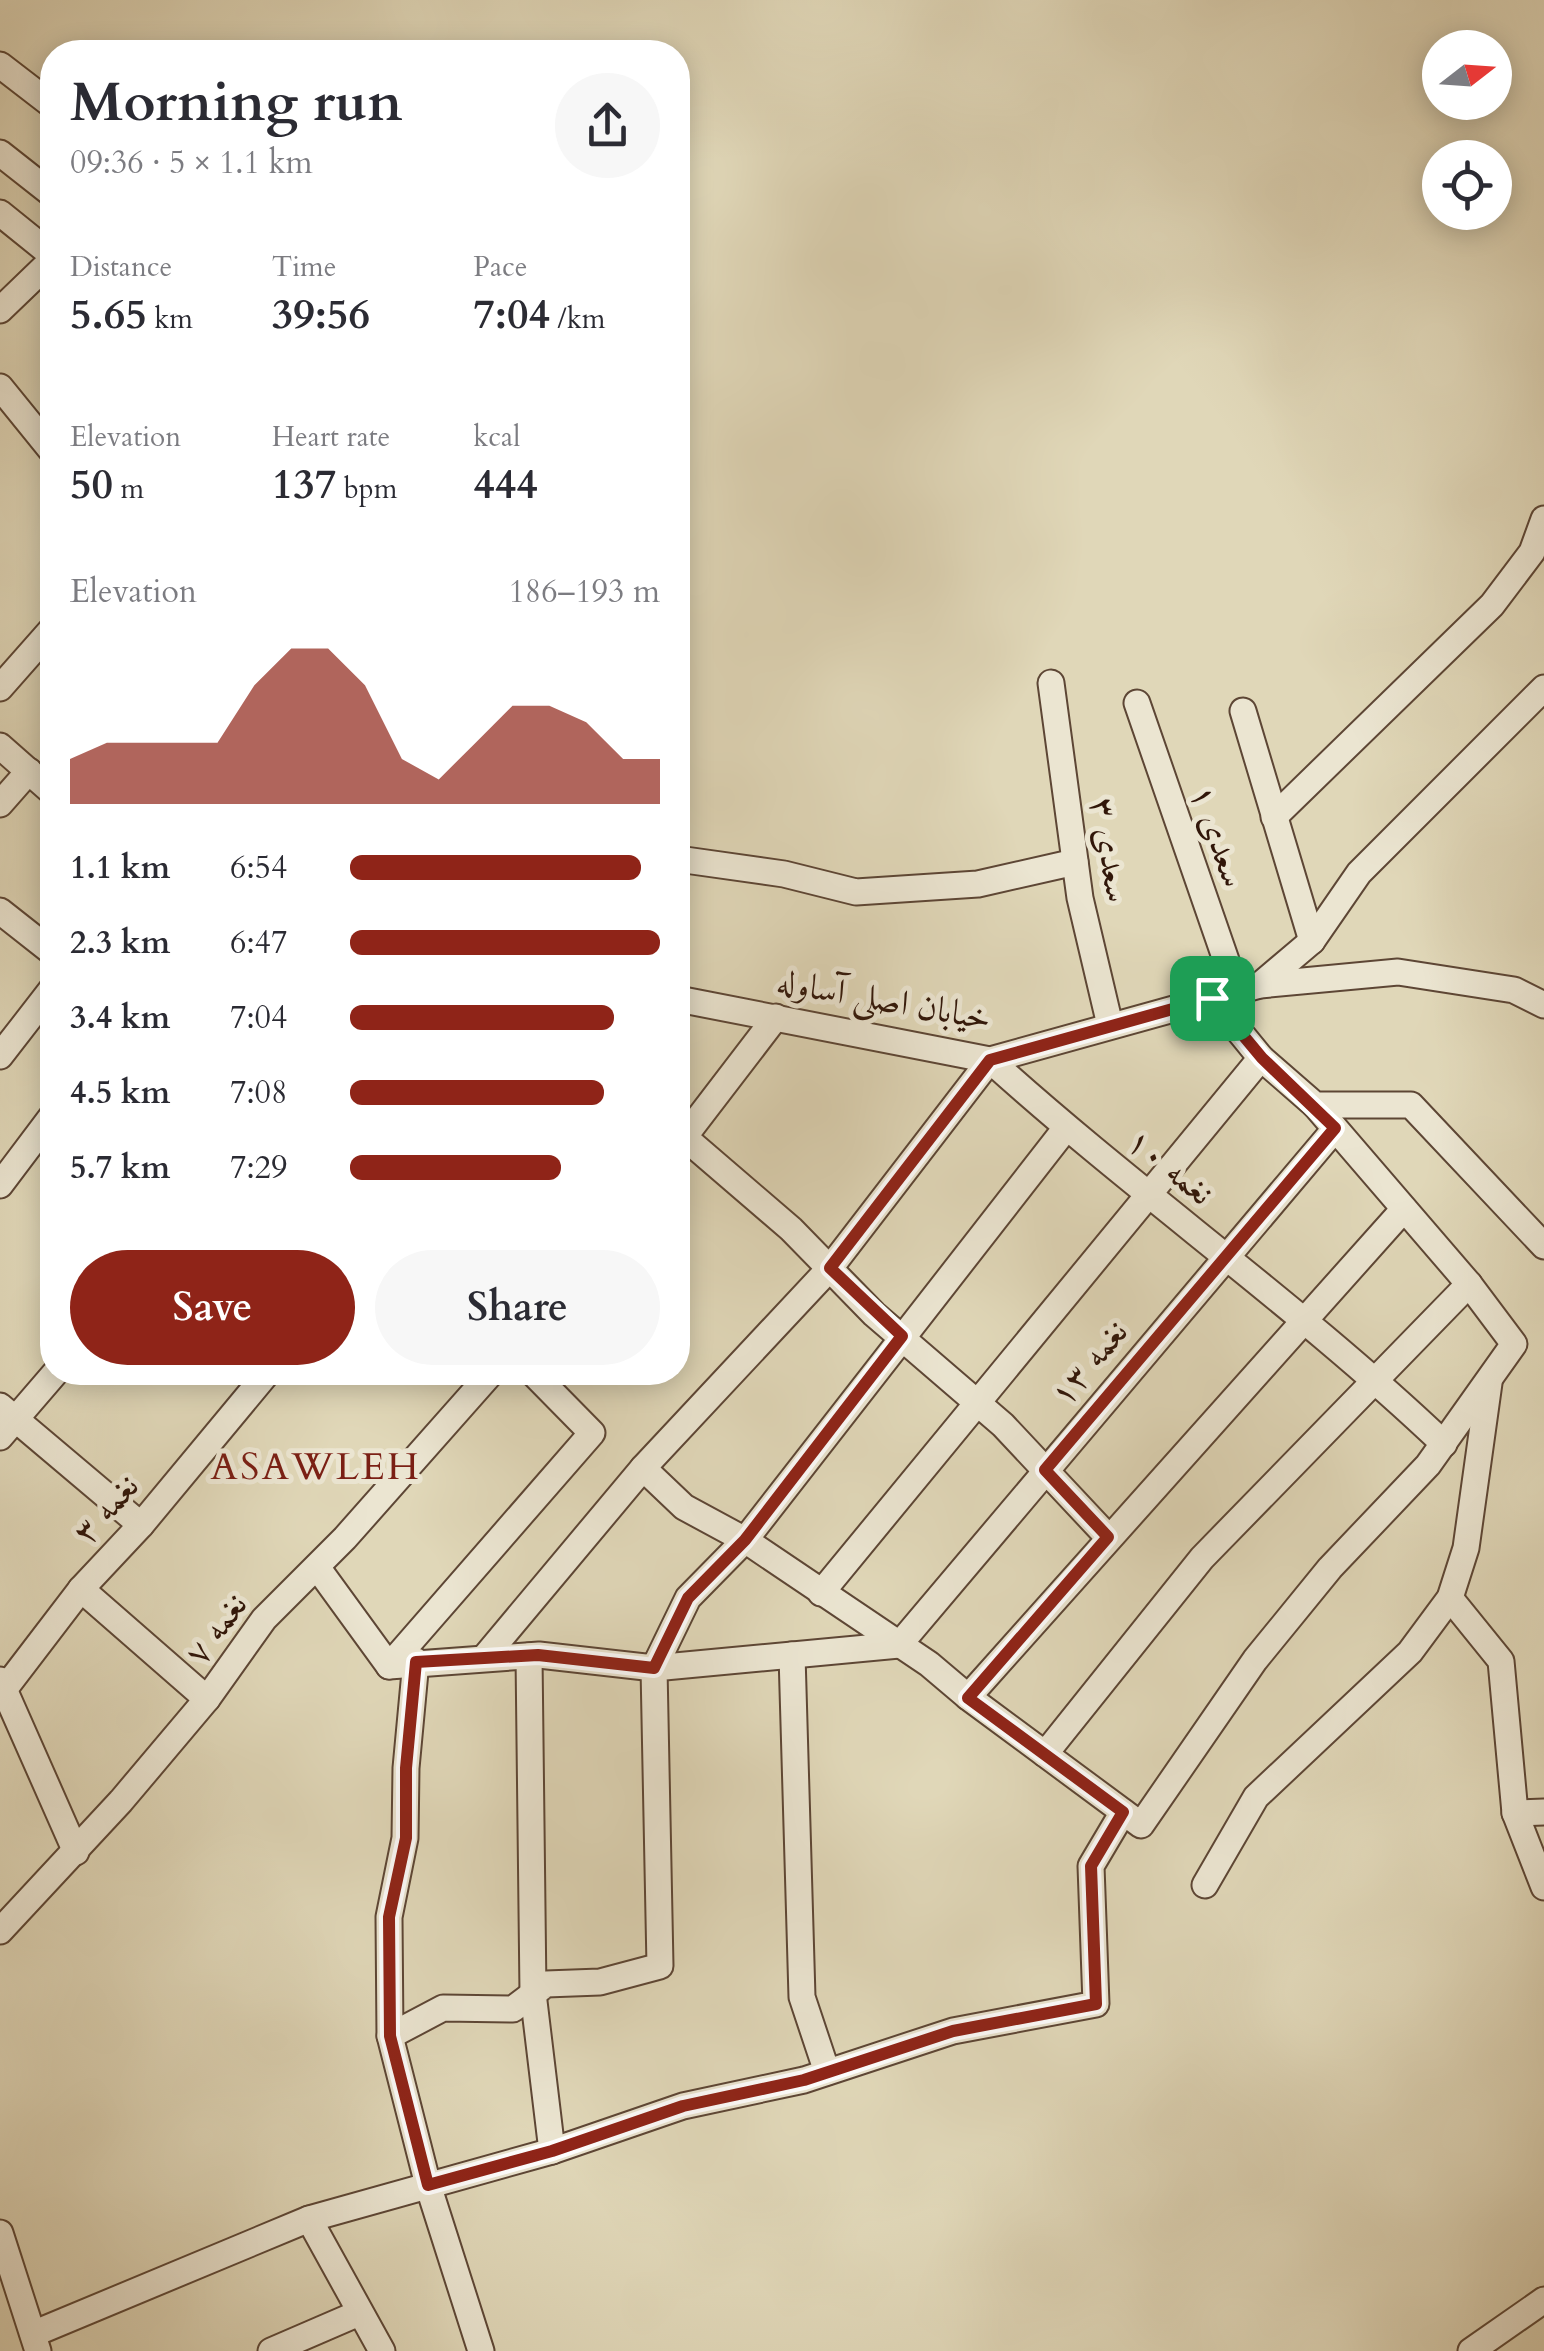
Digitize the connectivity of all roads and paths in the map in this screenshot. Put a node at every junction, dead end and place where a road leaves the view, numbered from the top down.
1 (0, 65) edge
2 (40, 96) edge
3 (0, 153) edge
4 (40, 185) edge
5 (0, 213) edge
6 (40, 248) edge
7 (40, 270) edge
8 (0, 310) edge
9 (0, 386) edge
10 (40, 436) edge
11 (1544, 519) edge
12 (40, 643) edge
13 (1051, 684) dead end
14 (0, 688) edge
15 (1544, 688) edge
16 (1137, 703) dead end
17 (1242, 712) dead end
18 (0, 746) edge
19 (28, 771) junction
20 (40, 782) edge
21 (0, 804) edge
22 (1274, 817) junction
23 (690, 861) edge
24 (1075, 862) junction
25 (0, 911) edge
26 (1312, 941) junction
27 (40, 943) edge
28 (1236, 992) junction
29 (690, 1002) edge
30 (40, 1005) edge
31 (1544, 1005) edge
32 (776, 1017) junction
33 (1110, 1026) junction
34 (0, 1056) edge
35 (1262, 1058) junction
36 (990, 1060) junction
37 (1315, 1105) junction
38 (690, 1128) edge
39 (1066, 1128) junction
40 (1335, 1128) junction
41 (40, 1132) edge
42 (690, 1149) edge
43 (0, 1185) edge
44 (1148, 1194) junction
45 (1404, 1209) junction
46 (1544, 1246) edge
47 (1224, 1256) junction
48 (830, 1268) junction
49 (1469, 1284) junction
50 (1305, 1322) junction
51 (902, 1336) junction
52 (1378, 1380) junction
53 (1489, 1380) junction
54 (42, 1385) edge
55 (257, 1385) edge
56 (480, 1385) edge
57 (545, 1385) edge
58 (978, 1403) junction
59 (5, 1420) edge
60 (1444, 1444) junction
61 (644, 1468) junction
62 (1045, 1470) junction
63 (141, 1526) junction
64 (1108, 1537) junction
65 (745, 1540) junction
66 (317, 1567) junction
67 (81, 1588) junction
68 (821, 1593) junction
69 (1450, 1598) junction
70 (900, 1644) junction
71 (792, 1655) junction
72 (529, 1656) junction
73 (484, 1658) junction
74 (416, 1662) junction
75 (388, 1666) junction
76 (654, 1668) junction
77 (2, 1688) edge
78 (968, 1698) junction
79 (207, 1699) junction
80 (1045, 1754) junction
81 (1123, 1812) junction
82 (1544, 1812) edge
83 (1515, 1813) junction
84 (76, 1852) junction
85 (1205, 1886) dead end
86 (1544, 1887) edge
87 (0, 1931) edge
88 (533, 1994) junction
89 (390, 2036) junction
90 (827, 2072) junction
91 (552, 2151) junction
92 (428, 2185) junction
93 (309, 2219) junction
94 (0, 2233) edge
95 (1544, 2300) edge
96 (11, 2306) edge
97 (359, 2313) junction
98 (36, 2343) edge
99 (271, 2351) edge
100 (382, 2351) edge
101 (480, 2351) edge
102 (1471, 2351) edge

1 - 2 street
3 - 4 street
5 - 6 street
7 - 8 street
9 - 10 street
11 - 22 street
12 - 14 street
13 - 24 street, سعدی ۳
15 - 26 street
16 - 28 street, سعدی ۱
17 - 22 street
18 - 19 street
19 - 20 street
19 - 21 street
22 - 26 street
23 - 24 street
24 - 33 street, سعدی ۳
25 - 27 street
26 - 28 street
28 - 31 street, خیابان اصلی آساوله
28 - 33 street, خیابان اصلی آساوله
28 - 35 street
29 - 32 street, خیابان اصلی آساوله
30 - 34 street
32 - 36 street, خیابان اصلی آساوله
32 - 38 street
33 - 36 street, خیابان اصلی آساوله
35 - 37 street
35 - 44 street
36 - 39 street, نغمه ۱۰
36 - 48 street
37 - 40 street
37 - 46 street
39 - 44 street, نغمه ۱۰
39 - 51 street
40 - 45 street
40 - 47 street, نغمه ۱۳
41 - 43 street
42 - 48 street
44 - 47 street, نغمه ۱۰
44 - 58 street
45 - 49 street
45 - 50 street
47 - 50 street, نغمه ۱۰
47 - 62 street, نغمه ۱۳
48 - 51 street
48 - 61 street
49 - 52 street
49 - 53 street
50 - 52 street, نغمه ۱۰
50 - 64 street
51 - 58 street
51 - 65 street
52 - 60 street, نغمه ۱۰
52 - 80 street
53 - 60 street
53 - 69 street
54 - 59 street
55 - 63 street, نغمه ۳
56 - 66 street, نغمه ۷
57 - 75 street
58 - 62 street
58 - 68 street
59 - 63 street
60 - 81 street
61 - 65 street
61 - 73 street
62 - 64 street
62 - 70 street, نغمه ۱۳
63 - 67 street, نغمه ۳
64 - 78 street
65 - 68 street
65 - 76 street
66 - 75 street
66 - 79 street, نغمه ۷
67 - 77 street, نغمه ۳
67 - 79 street
68 - 70 street
69 - 83 street
69 - 85 street
70 - 71 street
70 - 78 street
71 - 76 street
71 - 90 street
72 - 73 street
72 - 76 street
72 - 88 street
73 - 74 street
74 - 75 street
74 - 89 street
76 - 88 street
77 - 84 street
78 - 80 street
79 - 84 street, نغمه ۷
80 - 81 street
81 - 90 street
82 - 83 street
83 - 86 street
84 - 87 street, نغمه ۷
88 - 89 street
88 - 91 street
89 - 92 street
90 - 91 street
91 - 92 street
92 - 93 street
92 - 101 street
93 - 97 street
93 - 98 street
94 - 96 street
95 - 102 street
96 - 98 street
97 - 99 street
97 - 100 street

